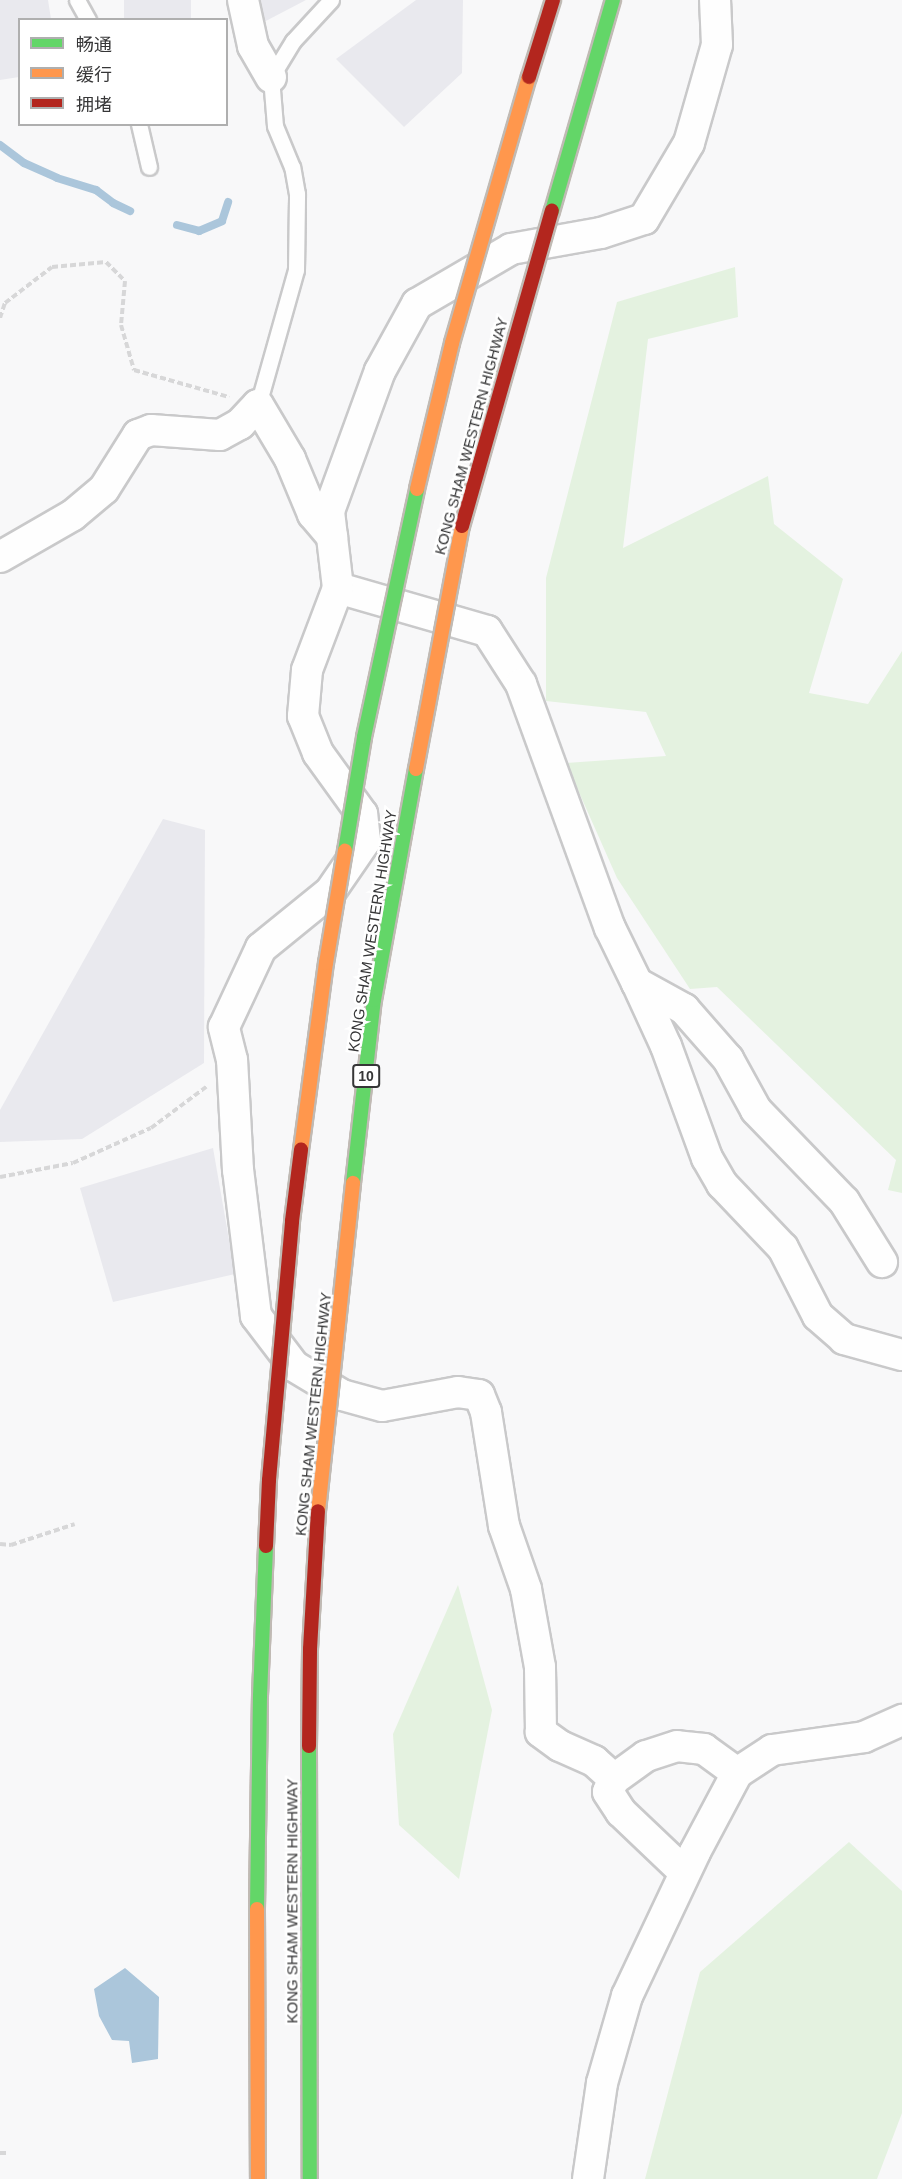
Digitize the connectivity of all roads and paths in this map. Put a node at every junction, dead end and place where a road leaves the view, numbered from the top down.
1 (77, 0) edge
2 (331, 0) edge
3 (553, 0) edge
4 (613, 0) edge
5 (716, 0) edge
6 (247, 2) edge
7 (87, 18) edge
8 (271, 77) junction
9 (139, 126) edge
10 (149, 167) dead end
11 (0, 318) edge
12 (258, 405) junction
13 (332, 537) junction
14 (0, 557) edge
15 (338, 588) junction
16 (637, 983) junction
17 (233, 1072) junction
18 (0, 1177) edge
19 (882, 1262) dead end
20 (902, 1355) edge
21 (75, 1524) dead end
22 (0, 1544) edge
23 (902, 1720) edge
24 (737, 1773) junction
25 (614, 1779) junction
26 (685, 1873) junction
27 (0, 2153) edge
28 (6, 2153) dead end
29 (258, 2179) edge
30 (310, 2179) edge
31 (588, 2179) edge

1 - 7 lane
2 - 8 lane
3 - 29 highway, bridge
4 - 30 highway, KONG SHAM WESTERN HIGHWAY / 10, bridge
5 - 13 street
6 - 8 street
8 - 12 lane
9 - 10 lane
11 - 12 path
12 - 13 street
12 - 14 street
13 - 15 street
15 - 16 street
15 - 17 street
16 - 19 street
16 - 20 street
17 - 18 path
17 - 25 street
21 - 22 path
23 - 24 street
24 - 25 street
24 - 26 street
25 - 26 street
26 - 31 street
27 - 28 path

